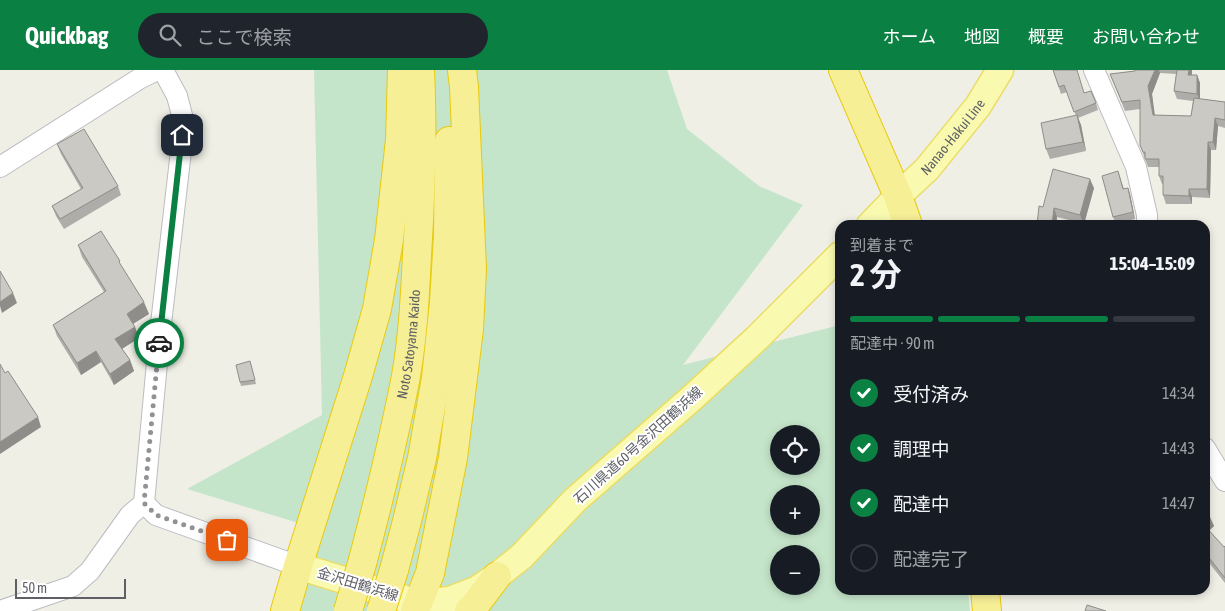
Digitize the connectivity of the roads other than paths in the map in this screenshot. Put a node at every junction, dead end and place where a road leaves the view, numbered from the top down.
1 (157, 70) edge
2 (163, 70) edge
3 (402, 70) edge
4 (420, 70) edge
5 (447, 70) edge
6 (462, 70) edge
7 (843, 70) edge
8 (1000, 70) edge
9 (1094, 70) edge
10 (0, 167) edge
11 (898, 196) junction
12 (875, 220) edge
13 (906, 220) edge
14 (1146, 220) edge
15 (835, 260) edge
16 (1210, 456) edge
17 (1225, 481) edge
18 (144, 503) junction
19 (298, 566) junction
20 (497, 576) junction
21 (985, 595) edge
22 (417, 607) edge
23 (0, 611) edge
24 (285, 611) edge
25 (348, 611) edge
26 (380, 611) edge
27 (469, 611) edge
28 (987, 611) edge

1 - 10 street
2 - 18 street
3 - 19 highway
4 - 25 highway, Noto Satoyama Kaido, bridge
5 - 26 highway, bridge
6 - 22 highway
7 - 11 highway
8 - 11 main road, Nanao-Hakui Line
9 - 14 street
11 - 12 main road
11 - 13 highway
15 - 20 main road, 石川県道60号金沢田鶴浜線
16 - 17 street
18 - 19 street
18 - 23 street
19 - 22 main road, 金沢田鶴浜線
19 - 24 highway
20 - 22 main road, 石川県道60号金沢田鶴浜線
20 - 27 highway
21 - 28 highway

